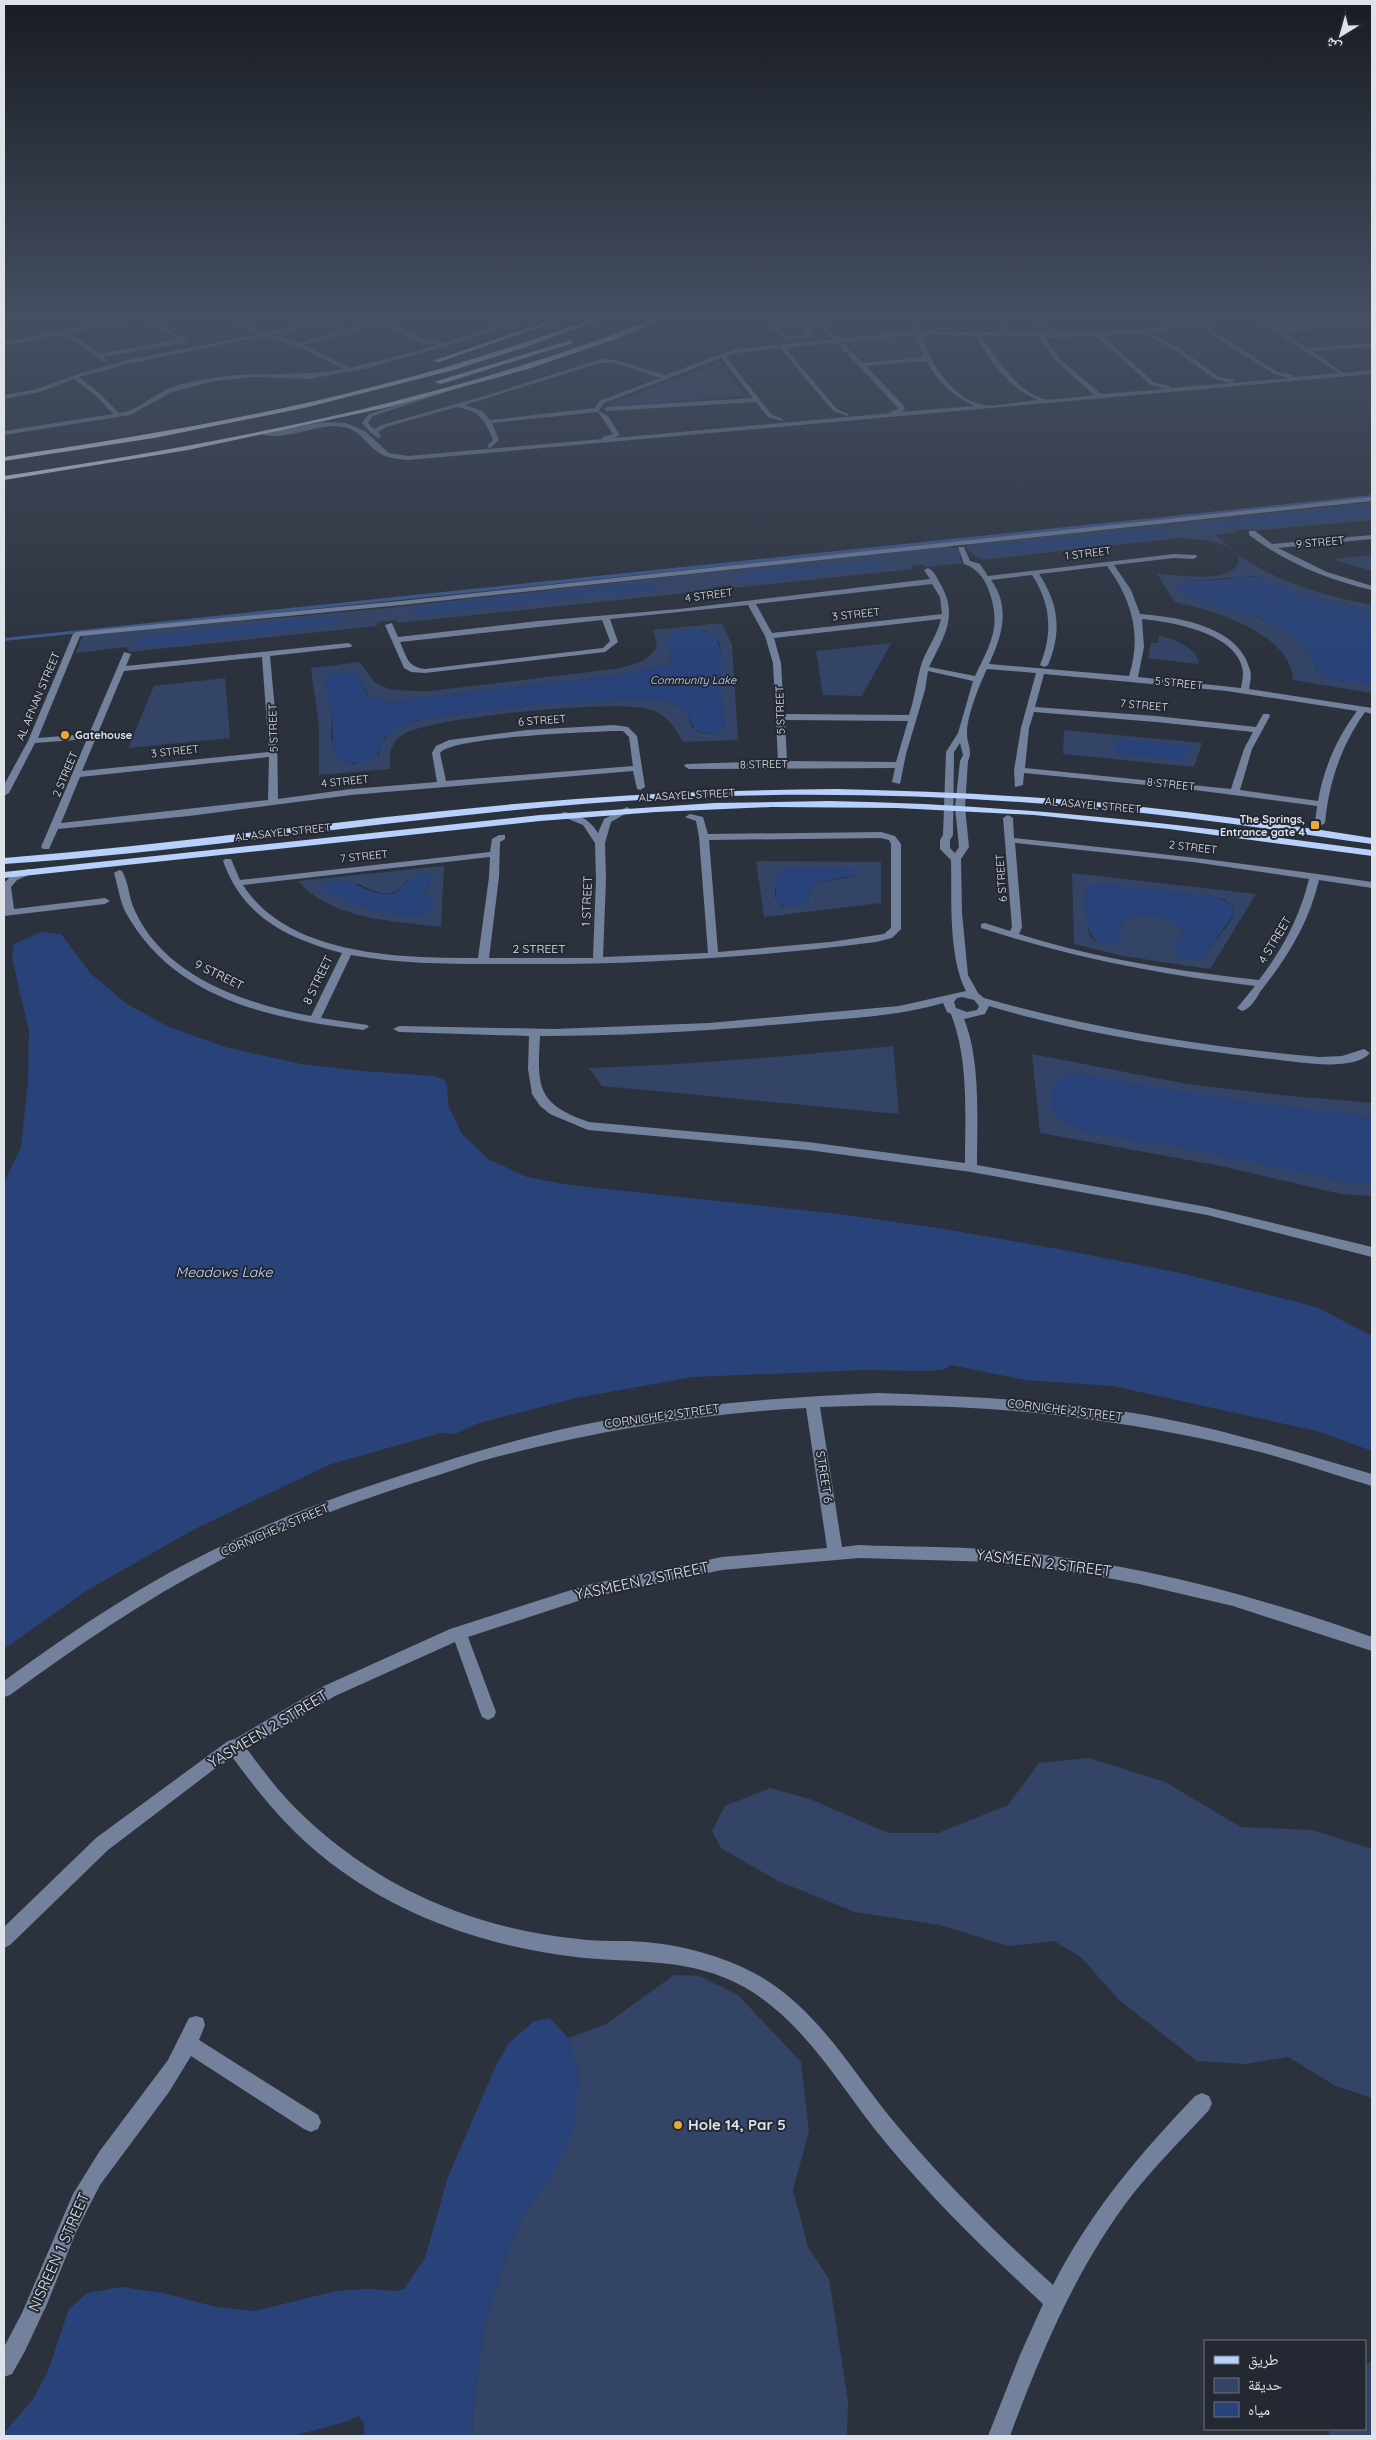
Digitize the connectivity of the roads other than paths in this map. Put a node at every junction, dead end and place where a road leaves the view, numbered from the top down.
1 (113, 434) edge
2 (159, 434) edge
3 (220, 434) edge
4 (259, 434) edge
5 (363, 434) edge
6 (375, 434) edge
7 (493, 434) edge
8 (628, 434) edge
9 (679, 434) edge
10 (617, 435) junction
11 (588, 442) junction
12 (490, 446) junction
13 (4, 452) edge
14 (4, 460) edge
15 (4, 470) edge
16 (4, 478) edge
17 (1372, 499) edge
18 (1252, 533) dead end
19 (1372, 537) edge
20 (959, 546) junction
21 (1269, 547) junction
22 (975, 556) junction
23 (1193, 556) dead end
24 (964, 558) junction
25 (1109, 563) junction
26 (977, 566) junction
27 (928, 570) dead end
28 (1034, 572) junction
29 (986, 578) junction
30 (936, 581) junction
31 (1372, 588) edge
32 (751, 603) junction
33 (946, 616) junction
34 (1138, 616) junction
35 (606, 617) junction
36 (389, 625) dead end
37 (769, 636) junction
38 (395, 640) junction
39 (348, 645) dead end
40 (127, 654) dead end
41 (266, 654) junction
42 (984, 666) junction
43 (121, 668) junction
44 (1042, 668) junction
45 (923, 671) junction
46 (1133, 678) junction
47 (978, 679) junction
48 (1245, 690) junction
49 (1029, 709) junction
50 (1367, 710) edge
51 (1266, 716) dead end
52 (779, 717) junction
53 (911, 718) junction
54 (1257, 730) junction
55 (96, 732) junction
56 (962, 733) junction
57 (34, 737) junction
58 (952, 748) junction
59 (964, 749) junction
60 (274, 754) junction
61 (783, 764) junction
62 (900, 765) junction
63 (689, 766) dead end
64 (637, 768) junction
65 (1019, 770) junction
66 (78, 774) junction
67 (898, 782) dead end
68 (442, 785) junction
69 (1018, 785) dead end
70 (640, 787) dead end
71 (1235, 792) junction
72 (4, 793) edge
73 (949, 795) junction
74 (961, 796) junction
75 (273, 802) junction
76 (1321, 804) junction
77 (948, 807) junction
78 (960, 807) junction
79 (627, 810) junction
80 (564, 815) junction
81 (690, 816) dead end
82 (1008, 818) dead end
83 (1320, 823) dead end
84 (56, 826) junction
85 (502, 837) dead end
86 (704, 837) junction
87 (1010, 840) junction
88 (1372, 841) edge
89 (600, 842) junction
90 (46, 847) dead end
91 (1372, 853) edge
92 (494, 854) junction
93 (954, 858) junction
94 (4, 861) edge
95 (228, 861) dead end
96 (28, 872) junction
97 (119, 873) dead end
98 (4, 875) edge
99 (1315, 876) junction
100 (236, 883) junction
101 (1372, 886) edge
102 (5, 887) edge
103 (105, 901) dead end
104 (6, 913) edge
105 (986, 926) dead end
106 (1013, 936) junction
107 (348, 951) junction
108 (713, 955) junction
109 (484, 961) junction
110 (598, 961) junction
111 (963, 975) junction
112 (1261, 984) junction
113 (977, 998) junction
114 (953, 1004) junction
115 (1242, 1008) dead end
116 (1016, 1010) junction
117 (979, 1013) junction
118 (314, 1021) junction
119 (363, 1027) dead end
120 (399, 1029) dead end
121 (535, 1034) junction
122 (964, 1036) junction
123 (1364, 1053) dead end
124 (971, 1168) junction
125 (1372, 1252) edge
126 (812, 1401) junction
127 (1372, 1480) edge
128 (835, 1553) junction
129 (458, 1634) junction
130 (1372, 1644) edge
131 (4, 1690) edge
132 (488, 1712) dead end
133 (234, 1746) junction
134 (4, 1939) edge
135 (196, 2025) dead end
136 (189, 2044) junction
137 (1202, 2103) dead end
138 (311, 2122) dead end
139 (1055, 2300) junction
140 (4, 2366) edge
141 (999, 2436) edge

1 - 13 highway
2 - 14 highway
3 - 15 highway
4 - 16 highway
5 - 11 street
6 - 12 street
7 - 12 street
8 - 10 street
9 - 11 street
10 - 11 street
10 - 12 street
17 - 20 street
18 - 21 street
19 - 21 street, 9 STREET
20 - 22 street
20 - 24 street
20 - 57 street, AL AFNAN STREET
21 - 31 street
22 - 24 street
22 - 26 street
23 - 25 street, 1 STREET
24 - 26 street
25 - 28 street, 1 STREET
25 - 34 street
26 - 29 street
27 - 30 street
28 - 29 street, 1 STREET
28 - 44 street
29 - 42 street
30 - 32 street, 4 STREET
30 - 33 street
32 - 35 street, 4 STREET
32 - 37 street, 5 STREET
33 - 37 street, 3 STREET
33 - 45 street
34 - 46 street
34 - 48 street
35 - 38 street, 4 STREET
35 - 38 street
36 - 38 street
37 - 52 street, 5 STREET
39 - 41 street
40 - 43 street, 2 STREET
41 - 43 street
41 - 60 street, 5 STREET
42 - 44 street, 5 STREET
42 - 47 street
43 - 55 street, 2 STREET
44 - 46 street, 5 STREET
44 - 49 street
45 - 47 street
45 - 53 street
46 - 48 street, 5 STREET
47 - 56 street
48 - 50 street, 5 STREET
49 - 54 street, 7 STREET
49 - 65 street
50 - 76 street
51 - 54 street
52 - 53 street
52 - 61 street, 5 STREET
53 - 62 street
54 - 71 street
55 - 57 street
55 - 66 street, 2 STREET
56 - 58 street
56 - 59 street
57 - 72 street, AL AFNAN STREET
58 - 59 street
58 - 73 street
59 - 74 street
60 - 66 street, 3 STREET
60 - 75 street, 5 STREET
61 - 62 street, 8 STREET
61 - 63 street, 8 STREET
62 - 67 street
64 - 68 street, 4 STREET
64 - 68 street, 6 STREET
64 - 70 street, 6 STREET
65 - 69 street
65 - 71 street, 8 STREET
66 - 84 street, 2 STREET
68 - 75 street, 4 STREET
71 - 76 street, 8 STREET
73 - 74 main road, AL ASAYEL STREET
73 - 77 street
73 - 94 main road, AL ASAYEL STREET
74 - 78 street
74 - 88 main road, AL ASAYEL STREET
75 - 84 street, 4 STREET
76 - 83 street
77 - 78 main road, AL ASAYEL STREET
77 - 79 main road, AL ASAYEL STREET
77 - 93 street
78 - 91 main road, AL ASAYEL STREET
78 - 93 street
79 - 80 main road, AL ASAYEL STREET
79 - 89 street
80 - 89 street
80 - 96 main road, AL ASAYEL STREET
81 - 86 street
82 - 87 street, 6 STREET
84 - 90 street, 2 STREET
85 - 92 street
86 - 108 street
86 - 108 street, 2 STREET
87 - 99 street, 2 STREET
87 - 106 street, 6 STREET
89 - 110 street, 1 STREET
92 - 100 street, 7 STREET
92 - 109 street
93 - 111 street
95 - 100 street, 2 STREET
96 - 98 main road, AL ASAYEL STREET
96 - 102 street
97 - 118 street, 9 STREET
99 - 101 street, 2 STREET
99 - 112 street, 4 STREET
100 - 107 street, 2 STREET
102 - 104 street
103 - 104 street
105 - 106 street
106 - 112 street
107 - 109 street, 2 STREET
107 - 118 street, 8 STREET
108 - 110 street, 2 STREET
109 - 110 street, 2 STREET
111 - 113 street
111 - 114 street
112 - 115 street, 4 STREET
113 - 114 street
113 - 116 street
113 - 117 street
114 - 117 street
114 - 121 street
114 - 122 street
116 - 117 street
116 - 123 street
117 - 122 street
118 - 119 street, 9 STREET
120 - 121 street
121 - 124 street
122 - 124 street
124 - 125 street
126 - 127 street, CORNICHE 2 STREET
126 - 128 street, STREET 6
126 - 131 street, CORNICHE 2 STREET
128 - 129 street, YASMEEN 2 STREET
128 - 130 street, YASMEEN 2 STREET
129 - 132 street
129 - 133 street, YASMEEN 2 STREET
133 - 134 street, YASMEEN 2 STREET
133 - 139 street
135 - 136 street, NISREEN 1 STREET
136 - 138 street
136 - 140 street, NISREEN 1 STREET
137 - 139 street
139 - 141 street

